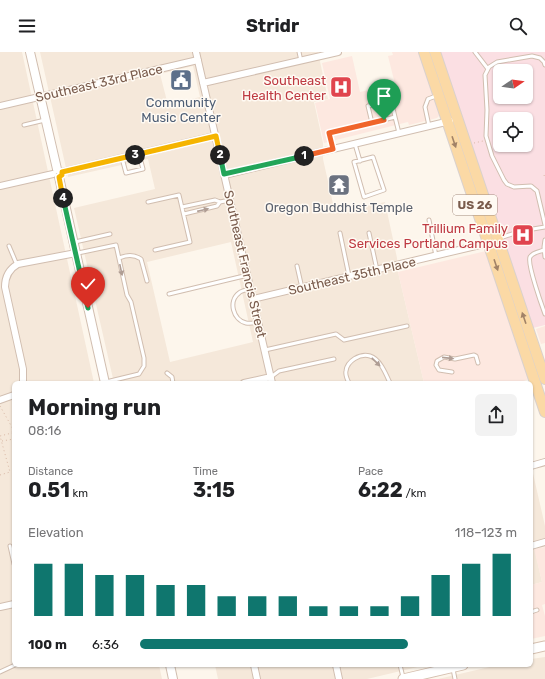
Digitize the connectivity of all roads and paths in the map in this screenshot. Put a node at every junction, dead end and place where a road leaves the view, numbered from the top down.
1 (30, 52) edge
2 (196, 52) edge
3 (299, 52) edge
4 (338, 52) edge
5 (424, 52) edge
6 (435, 52) edge
7 (475, 52) edge
8 (326, 53) edge
9 (198, 60) junction
10 (301, 61) junction
11 (545, 65) edge
12 (488, 69) junction
13 (203, 84) junction
14 (40, 96) junction
15 (438, 96) junction
16 (0, 106) edge
17 (395, 117) junction
18 (46, 120) junction
19 (452, 121) junction
20 (372, 123) junction
21 (24, 125) dead end
22 (430, 127) junction
23 (399, 134) junction
24 (216, 136) junction
25 (487, 140) junction
26 (355, 144) junction
27 (466, 145) junction
28 (333, 149) junction
29 (139, 154) junction
30 (122, 158) junction
31 (360, 161) junction
32 (58, 173) junction
33 (224, 174) junction
34 (544, 175) edge
35 (545, 178) edge
36 (0, 186) edge
37 (230, 200) junction
38 (148, 202) dead end
39 (220, 202) junction
40 (182, 207) junction
41 (184, 214) junction
42 (429, 220) dead end
43 (545, 226) edge
44 (340, 233) dead end
45 (369, 233) dead end
46 (110, 234) dead end
47 (498, 239) junction
48 (545, 240) edge
49 (73, 242) junction
50 (488, 243) junction
51 (9, 246) dead end
52 (155, 250) dead end
53 (544, 250) junction
54 (76, 253) junction
55 (436, 256) junction
56 (545, 257) edge
57 (118, 258) junction
58 (17, 265) junction
59 (297, 266) dead end
60 (377, 270) junction
61 (248, 275) junction
62 (349, 276) junction
63 (147, 281) dead end
64 (302, 288) junction
65 (251, 289) junction
66 (3, 290) edge
67 (168, 294) dead end
68 (253, 299) junction
69 (545, 314) edge
70 (258, 322) junction
71 (407, 326) dead end
72 (522, 342) junction
73 (265, 350) junction
74 (540, 354) junction
75 (334, 359) dead end
76 (478, 363) dead end
77 (452, 372) dead end
78 (168, 373) dead end
79 (545, 379) edge
80 (272, 380) edge
81 (23, 381) edge
82 (105, 381) edge
83 (113, 381) edge
84 (173, 381) edge
85 (348, 381) edge
86 (389, 381) edge
87 (532, 381) edge
88 (533, 383) edge
89 (545, 386) edge
90 (12, 396) edge
91 (0, 400) edge
92 (0, 405) edge
93 (545, 412) edge
94 (12, 425) edge
95 (12, 433) edge
96 (12, 439) edge
97 (1, 442) junction
98 (2, 444) junction
99 (0, 446) edge
100 (545, 462) edge
101 (533, 465) edge
102 (0, 472) edge
103 (4, 474) junction
104 (0, 475) edge
105 (545, 542) edge
106 (533, 545) edge
107 (10, 546) dead end
108 (12, 555) edge
109 (12, 605) edge
110 (0, 608) edge
111 (537, 610) dead end
112 (533, 611) edge
113 (545, 646) edge
114 (533, 649) edge
115 (12, 666) edge
116 (170, 667) edge
117 (254, 667) edge
118 (336, 667) edge
119 (400, 667) edge
120 (447, 667) edge
121 (0, 672) edge
122 (431, 676) edge
123 (173, 679) edge
124 (257, 679) edge
125 (339, 679) edge
126 (403, 679) edge
127 (455, 679) edge

1 - 14 street
2 - 9 street, Southeast Francis Street
3 - 10 lane
4 - 8 street
5 - 15 main road, US 26
6 - 19 main road, US 26
7 - 12 lane
8 - 10 street
9 - 13 street, Southeast Francis Street
9 - 14 street, Southeast 33rd Place
10 - 13 street
11 - 12 lane
12 - 25 lane
13 - 24 street, Southeast Francis Street
14 - 16 street, Southeast 33rd Place
14 - 18 street
15 - 19 main road, US 26
15 - 22 lane
17 - 20 lane
17 - 20 lane
17 - 23 lane
18 - 21 lane
18 - 32 street
19 - 22 street
19 - 27 main road, US 26
19 -> 50 main road, US 26
20 - 28 lane
22 - 23 street
23 - 26 street
24 - 29 street
24 - 33 street, Southeast Francis Street
25 - 27 path
25 - 43 lane
26 - 28 street
26 - 31 lane
27 - 47 main road, US 26
28 - 33 street
29 - 30 street
29 - 30 lane
30 - 32 street
31 - 31 lane
32 - 36 street
32 - 49 street
33 - 37 street, Southeast Francis Street
34 - 35 path
37 - 39 lane
37 - 61 street, Southeast Francis Street
38 - 40 lane
39 - 40 lane
41 -> 39 lane
40 - 41 lane
41 - 52 lane
42 - 55 lane
43 - 47 lane
44 - 62 lane
45 - 60 lane
46 - 49 lane
47 - 50 street, Southeast 35th Place
74 -> 47 main road, US 26
48 - 53 lane
49 - 54 street
50 - 55 street, Southeast 35th Place
50 -> 72 main road, US 26
51 - 58 lane
53 - 56 lane
53 - 69 lane
54 - 57 lane
54 - 58 street
54 - 82 street
55 - 60 street, Southeast 35th Place
57 - 63 lane
57 -> 83 lane
58 - 66 street
59 - 64 lane
60 - 62 street, Southeast 35th Place
61 - 65 street, Southeast Francis Street
61 - 67 lane
62 - 64 street, Southeast 35th Place
64 - 68 street, Southeast 35th Place
65 - 68 street, Southeast Francis Street
65 - 70 lane
66 - 81 street
68 - 70 street, Southeast Francis Street
70 - 73 street, Southeast Francis Street
71 - 73 lane
72 - 74 main road
72 - 87 main road, US 26
73 - 80 street, Southeast Francis Street
74 - 79 main road, US 26
75 - 80 lane
77 -> 76 lane
78 - 84 lane
85 -> 86 lane
88 - 89 main road
88 - 93 main road, US 26
90 - 91 street
92 - 94 path
95 - 97 path
96 - 97 path
97 - 98 path
98 - 99 path
98 - 103 path
100 - 101 street
102 - 103 path
103 - 104 path
105 - 106 street
107 - 108 lane
109 - 110 street
111 - 112 lane
113 - 114 main road
115 - 121 lane
116 - 123 street
117 - 124 street
118 - 125 street
119 - 126 lane
120 - 122 main road
120 - 127 lane
122 - 126 main road

